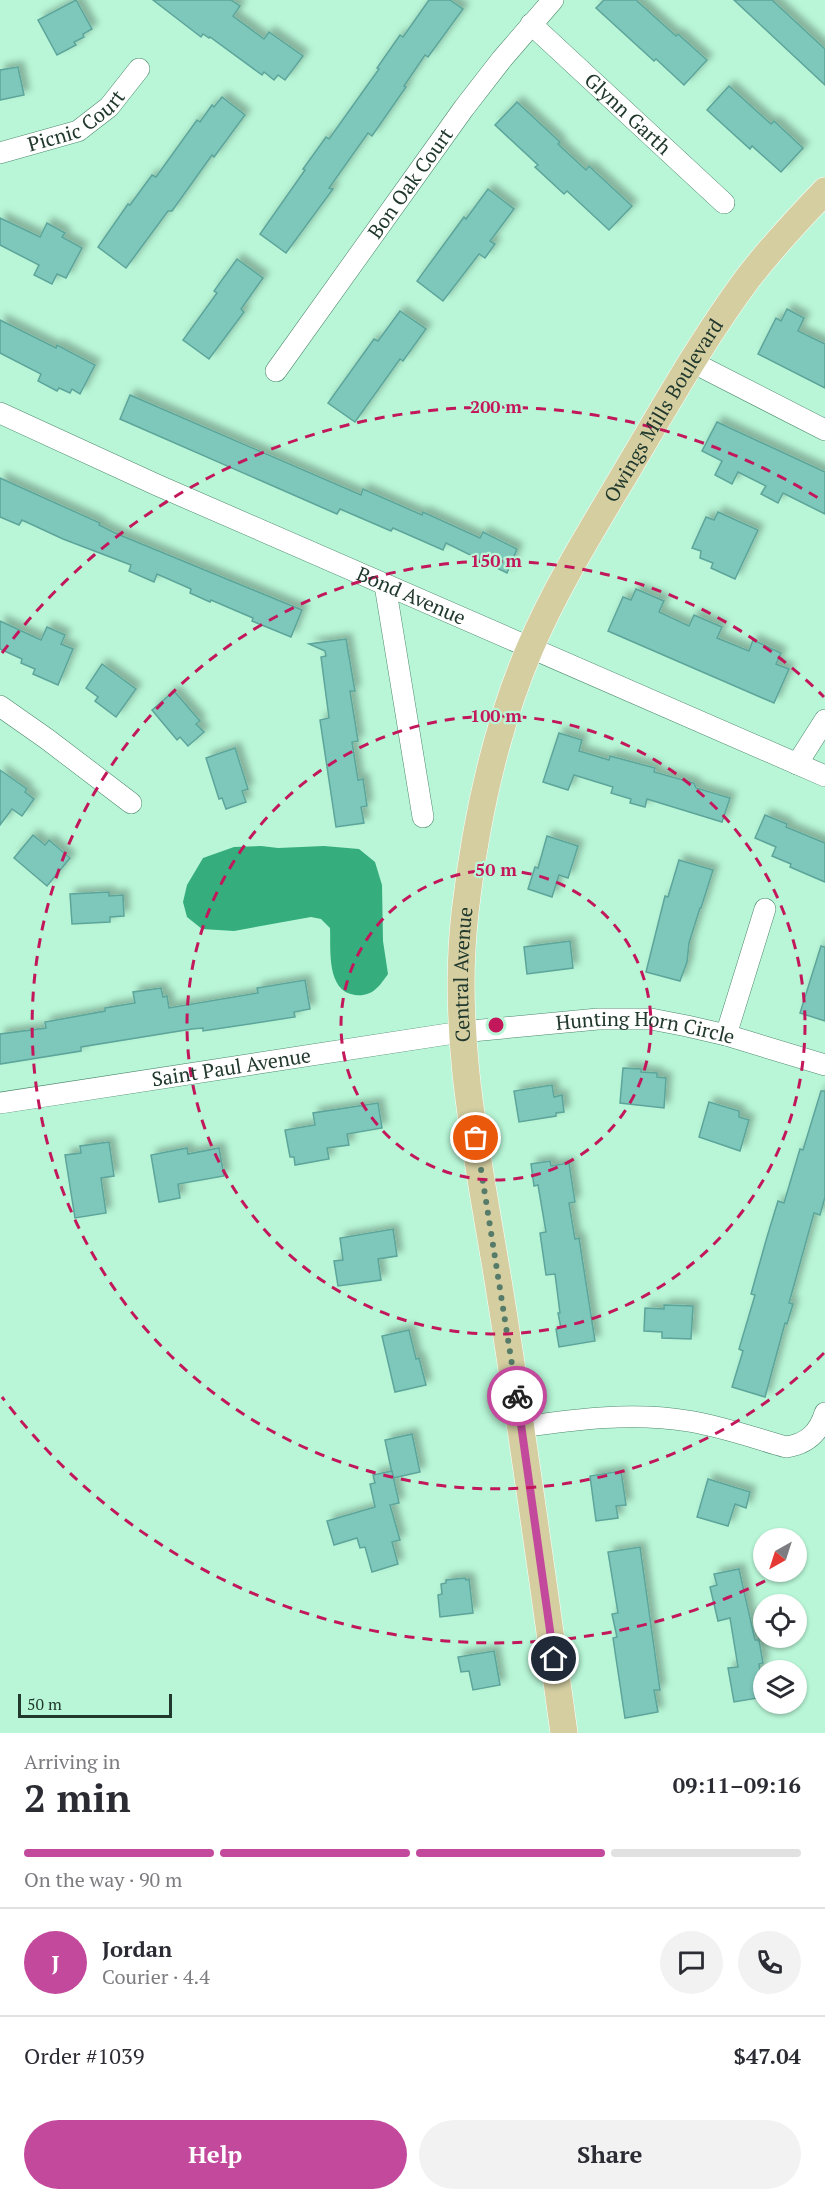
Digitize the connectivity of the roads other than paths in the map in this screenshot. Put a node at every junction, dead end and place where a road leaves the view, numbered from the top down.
1 (553, 0) edge
2 (531, 24) junction
3 (139, 69) dead end
4 (0, 153) edge
5 (825, 191) edge
6 (723, 203) dead end
7 (692, 362) junction
8 (276, 371) dead end
9 (0, 413) edge
10 (825, 430) edge
11 (385, 585) junction
12 (530, 649) junction
13 (0, 706) edge
14 (825, 720) edge
15 (797, 764) junction
16 (825, 776) edge
17 (131, 803) dead end
18 (423, 817) dead end
19 (765, 909) dead end
20 (461, 1032) junction
21 (726, 1035) junction
22 (825, 1065) edge
23 (0, 1103) edge
24 (825, 1413) edge
25 (522, 1427) junction
26 (564, 1733) edge

1 - 2 street, Bon Oak Court
2 - 6 street, Glynn Garth
2 - 8 street, Bon Oak Court
3 - 4 street, Picnic Court
5 - 7 main road, Owings Mills Boulevard
7 - 10 street
7 - 12 main road, Owings Mills Boulevard
9 - 11 street, Bond Avenue
11 - 12 street, Bond Avenue
11 - 18 street
12 - 15 street, Bond Avenue
12 - 20 main road, Central Avenue
13 - 17 street
14 - 15 street
15 - 16 street, Bond Avenue
19 - 21 street
20 - 21 street, Hunting Horn Circle
20 - 23 street, Saint Paul Avenue
20 - 25 main road, Central Avenue
21 - 22 street, Hunting Horn Circle
24 - 25 street
25 - 26 main road, Central Avenue

